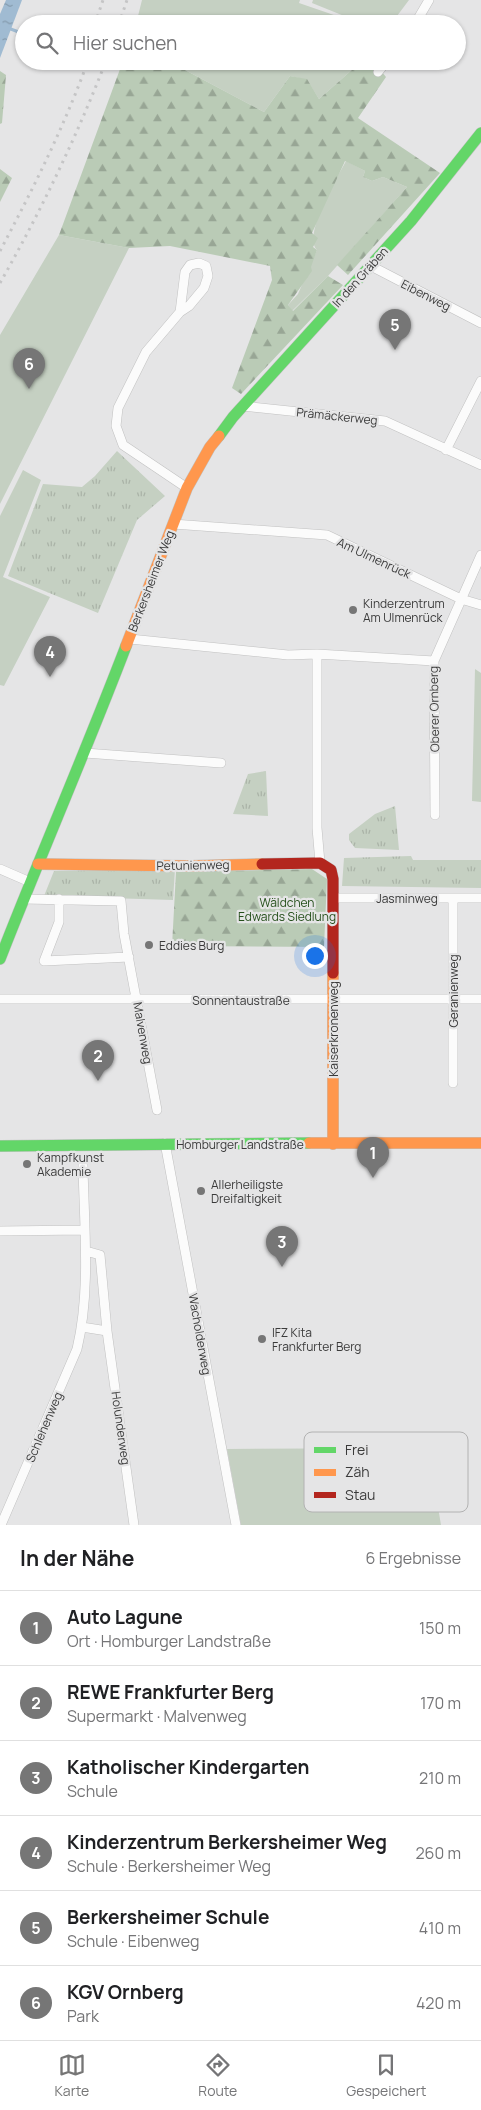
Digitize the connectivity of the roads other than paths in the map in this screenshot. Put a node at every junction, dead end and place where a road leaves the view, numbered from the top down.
1 (429, 0) edge
2 (420, 15) edge
3 (481, 133) edge
4 (371, 266) junction
5 (180, 312) junction
6 (481, 322) edge
7 (481, 381) edge
8 (243, 406) junction
9 (233, 417) joint
10 (446, 450) junction
11 (481, 465) edge
12 (187, 488) junction
13 (173, 524) junction
14 (481, 555) edge
15 (461, 599) junction
16 (481, 605) edge
17 (130, 639) junction
18 (317, 654) junction
19 (434, 661) junction
20 (85, 753) junction
21 (221, 763) dead end
22 (435, 815) dead end
23 (320, 863) junction
24 (38, 864) junction
25 (0, 869) edge
26 (30, 882) junction
27 (334, 898) junction
28 (453, 898) junction
29 (481, 898) edge
30 (24, 899) junction
31 (59, 899) junction
32 (129, 957) junction
33 (0, 959) edge
34 (0, 999) edge
35 (137, 999) junction
36 (453, 999) junction
37 (332, 1000) junction
38 (481, 1000) edge
39 (454, 1083) dead end
40 (157, 1110) dead end
41 (165, 1144) junction
42 (333, 1144) junction
43 (481, 1144) edge
44 (0, 1146) edge
45 (83, 1165) dead end
46 (84, 1230) junction
47 (0, 1231) edge
48 (86, 1251) junction
49 (82, 1327) junction
50 (107, 1331) junction
51 (1, 1525) edge
52 (134, 1525) edge
53 (236, 1525) edge

1 - 2 street
3 - 4 street, In den Gräben
4 - 6 street, Eibenweg
4 - 8 street, In den Gräben
5 - 5 street
5 - 12 street
7 - 10 street
8 - 9 street, In den Gräben
8 - 10 street, Prämäckerweg
9 - 12 street, Berkersheimer Weg
10 - 11 street, Prämäckerweg
12 - 13 street, Berkersheimer Weg
13 - 15 street, Am Ulmenrück
13 - 17 street, Berkersheimer Weg
14 - 15 street
15 - 16 street, Am Ulmenrück
15 - 19 street
17 - 18 street, Oberer Ornberg
17 - 20 street, Berkersheimer Weg
18 - 19 street, Oberer Ornberg
18 - 23 street
19 - 22 street, Oberer Ornberg
20 - 21 street
20 - 24 street, Berkersheimer Weg
23 - 24 street, Petunienweg
23 - 27 street, Kaiserkronenweg
24 - 26 street, Berkersheimer Weg
25 - 26 street
26 - 30 street, Berkersheimer Weg
27 - 28 street, Jasminweg
27 - 37 street, Kaiserkronenweg
28 - 29 street, Jasminweg
28 - 36 street, Geranienweg
30 - 31 street, Malvenweg
30 - 33 street, Berkersheimer Weg
31 - 32 street, Malvenweg
31 - 32 street
32 - 35 street, Malvenweg
34 - 35 street, Sonnentaustraße
35 - 37 street, Sonnentaustraße
35 - 40 street, Malvenweg
36 - 37 street, Sonnentaustraße
36 - 38 street, Sonnentaustraße
36 - 39 street, Geranienweg
37 - 42 street, Kaiserkronenweg
41 - 42 street, Homburger Landstraße
41 - 44 street, Homburger Landstraße
41 - 53 street, Wacholderweg
42 - 43 street, Homburger Landstraße
45 - 46 street
46 - 47 street
46 - 48 street
48 - 49 street
48 - 50 street, Holunderweg
49 - 50 street
49 - 51 street, Schlehenweg
50 - 52 street, Holunderweg

